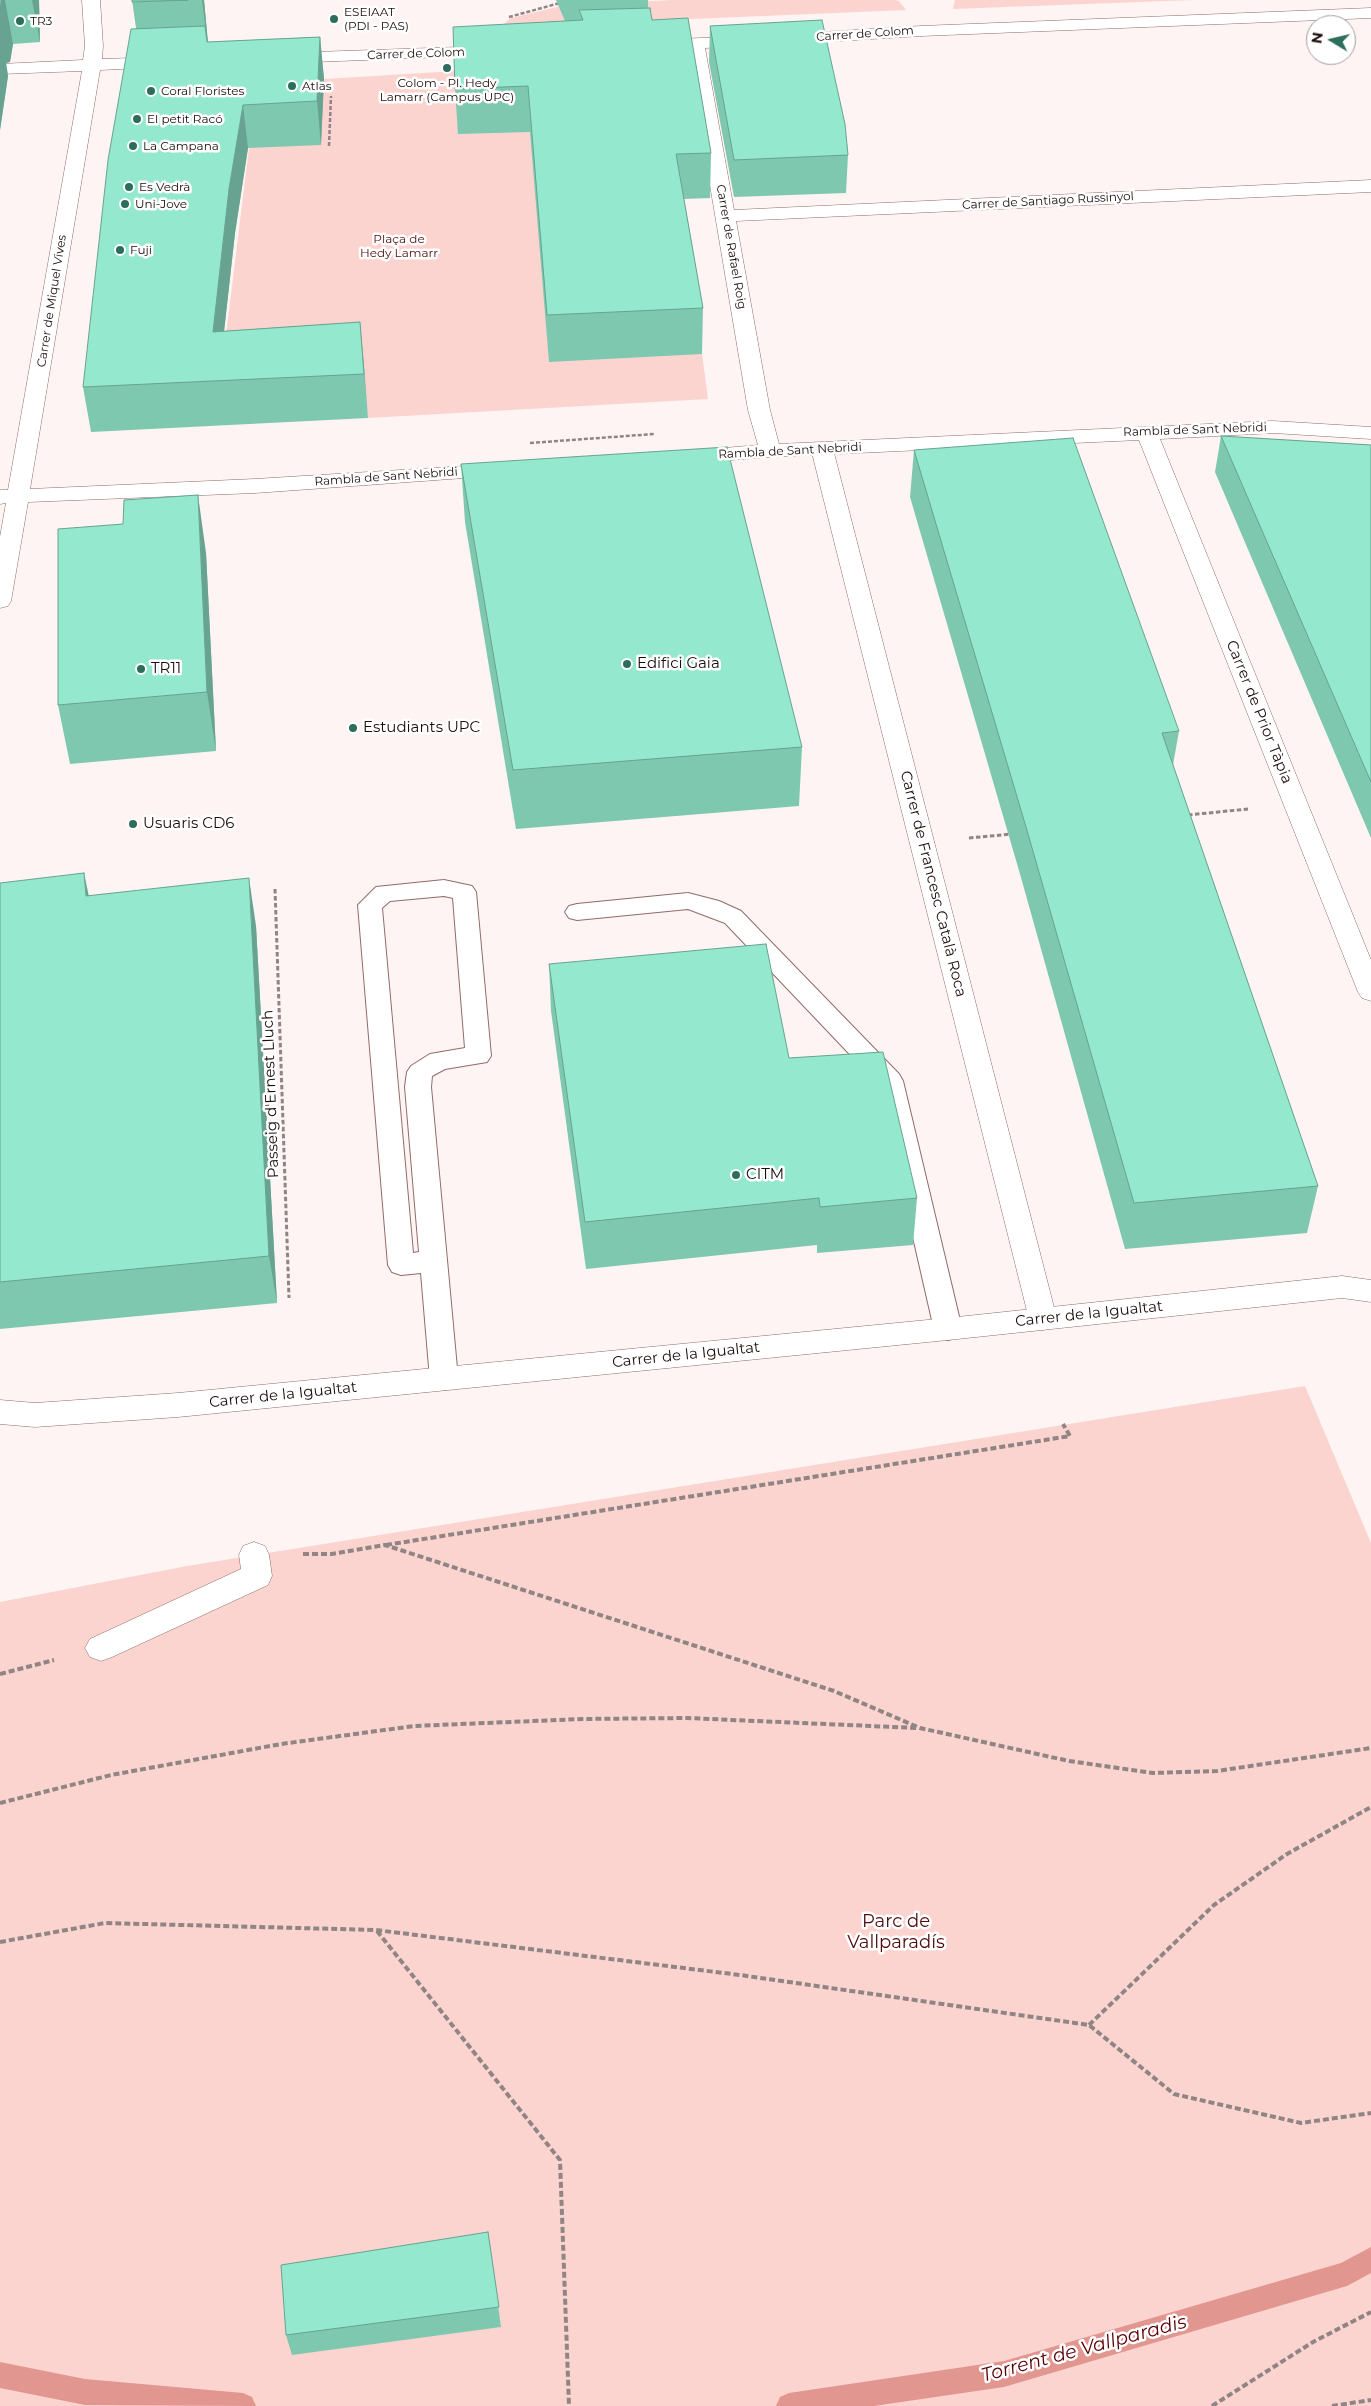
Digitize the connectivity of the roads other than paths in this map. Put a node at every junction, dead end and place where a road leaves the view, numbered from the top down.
1 (91, 0) edge
2 (1366, 0) edge
3 (1371, 13) edge
4 (695, 43) junction
5 (642, 45) edge
6 (507, 51) edge
7 (266, 59) edge
8 (179, 62) edge
9 (92, 65) junction
10 (0, 69) edge
11 (1371, 186) edge
12 (725, 216) junction
13 (1147, 432) junction
14 (1371, 433) edge
15 (822, 449) junction
16 (770, 451) junction
17 (670, 458) edge
18 (521, 468) edge
19 (10, 497) edge
20 (0, 601) edge
21 (577, 912) dead end
22 (1371, 992) edge
23 (433, 1261) junction
24 (1371, 1291) edge
25 (1043, 1320) junction
26 (948, 1329) junction
27 (444, 1379) junction
28 (0, 1412) edge
29 (254, 1555) dead end
30 (101, 1648) road end

1 - 9 street, Carrer de Miquel Vives
2 - 3 street
3 - 4 street, Carrer de Colom
4 - 5 street, Carrer de Colom
4 - 12 street, Carrer de Rafael Roig
6 - 7 street, Carrer de Colom
8 - 9 street
9 - 10 street
9 - 19 street, Carrer de Miquel Vives
11 - 12 street, Carrer de Santiago Russinyol
12 - 16 street, Carrer de Rafael Roig
13 - 14 street, Rambla de Sant Nebridi
13 - 15 street, Rambla de Sant Nebridi
13 - 22 street, Carrer de Prior Tàpia
15 - 16 street, Rambla de Sant Nebridi
15 - 25 street, Carrer de Francesc Català Roca
16 - 17 street, Rambla de Sant Nebridi
18 - 19 street, Rambla de Sant Nebridi
19 - 20 street, Carrer de Miquel Vives
21 - 26 lane
23 - 23 lane
23 - 27 lane
24 - 25 street, Carrer de la Igualtat
25 - 26 street, Carrer de la Igualtat
26 - 27 street, Carrer de la Igualtat
27 - 28 street, Carrer de la Igualtat
29 - 30 street

